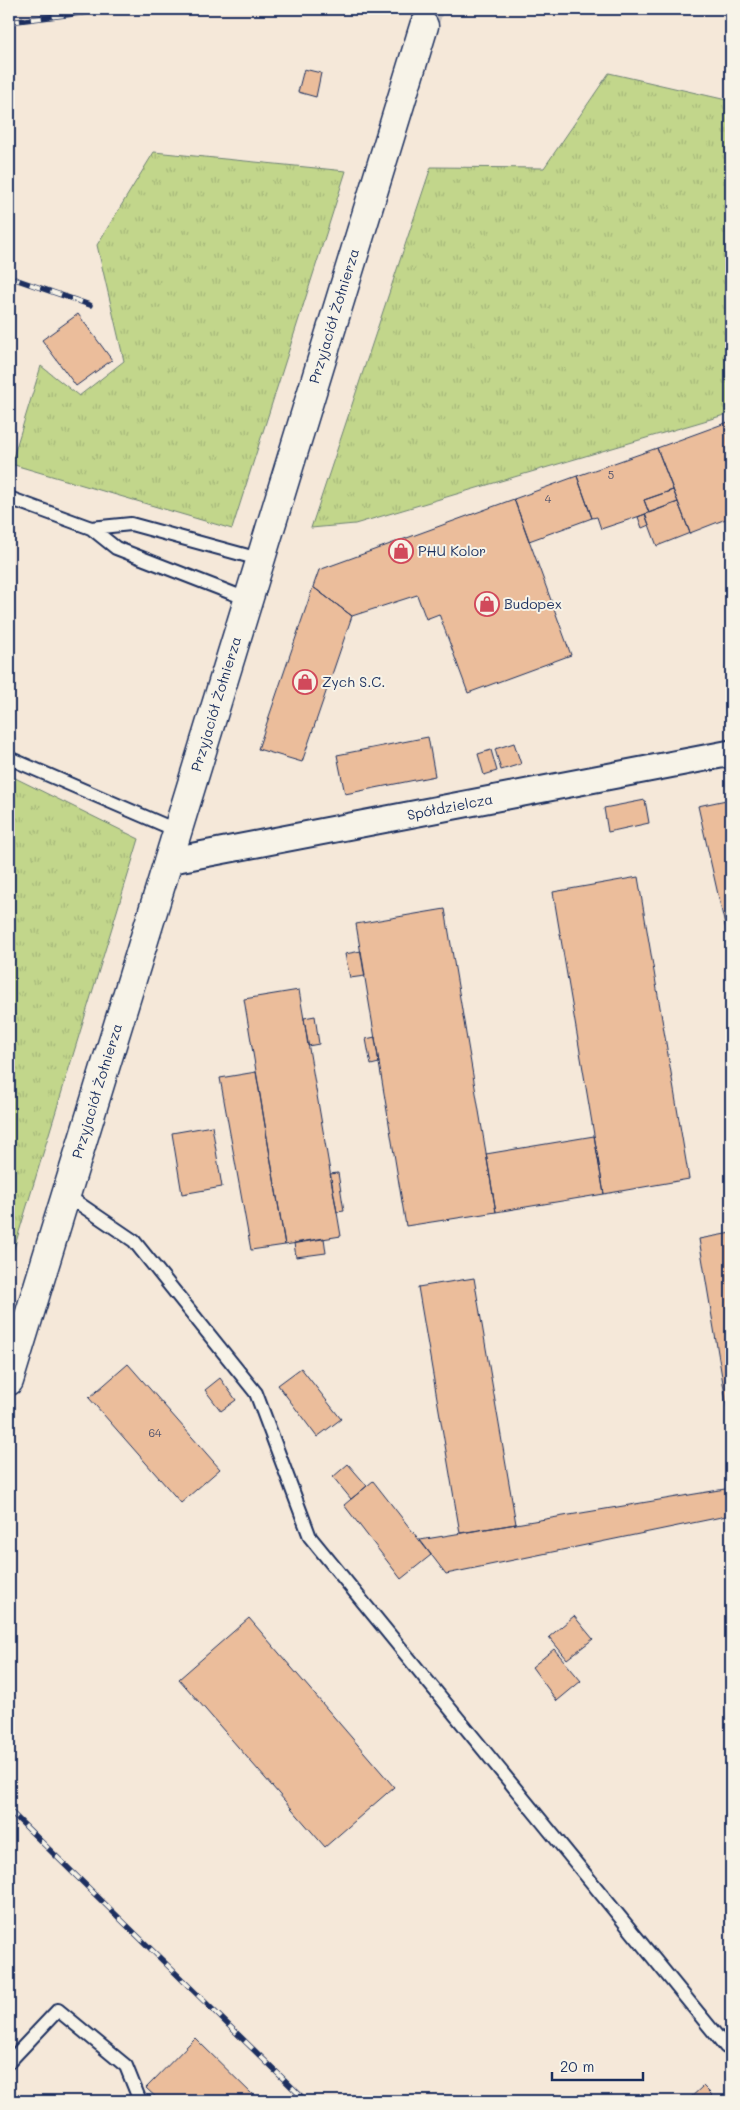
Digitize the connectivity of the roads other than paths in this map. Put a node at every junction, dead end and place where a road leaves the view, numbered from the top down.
1 (424, 26) tunnel mouth
2 (9, 498) edge
3 (91, 528) junction
4 (259, 559) junction
5 (247, 599) junction
6 (731, 753) edge
7 (9, 758) edge
8 (178, 831) junction
9 (168, 861) junction
10 (65, 1194) junction
11 (9, 1381) edge
12 (726, 2047) dead end
13 (9, 2062) edge
14 (140, 2101) edge

1 - 4 main road, Przyjaciół Żołnierza
2 - 3 lane
3 - 4 lane
3 - 5 lane
4 - 5 main road, Przyjaciół Żołnierza
5 - 8 main road, Przyjaciół Żołnierza
6 - 9 street, Spółdzielcza
7 - 8 lane
8 - 9 main road, Przyjaciół Żołnierza
9 - 10 main road, Przyjaciół Żołnierza
10 - 11 main road, Przyjaciół Żołnierza
10 - 12 lane
13 - 14 lane

